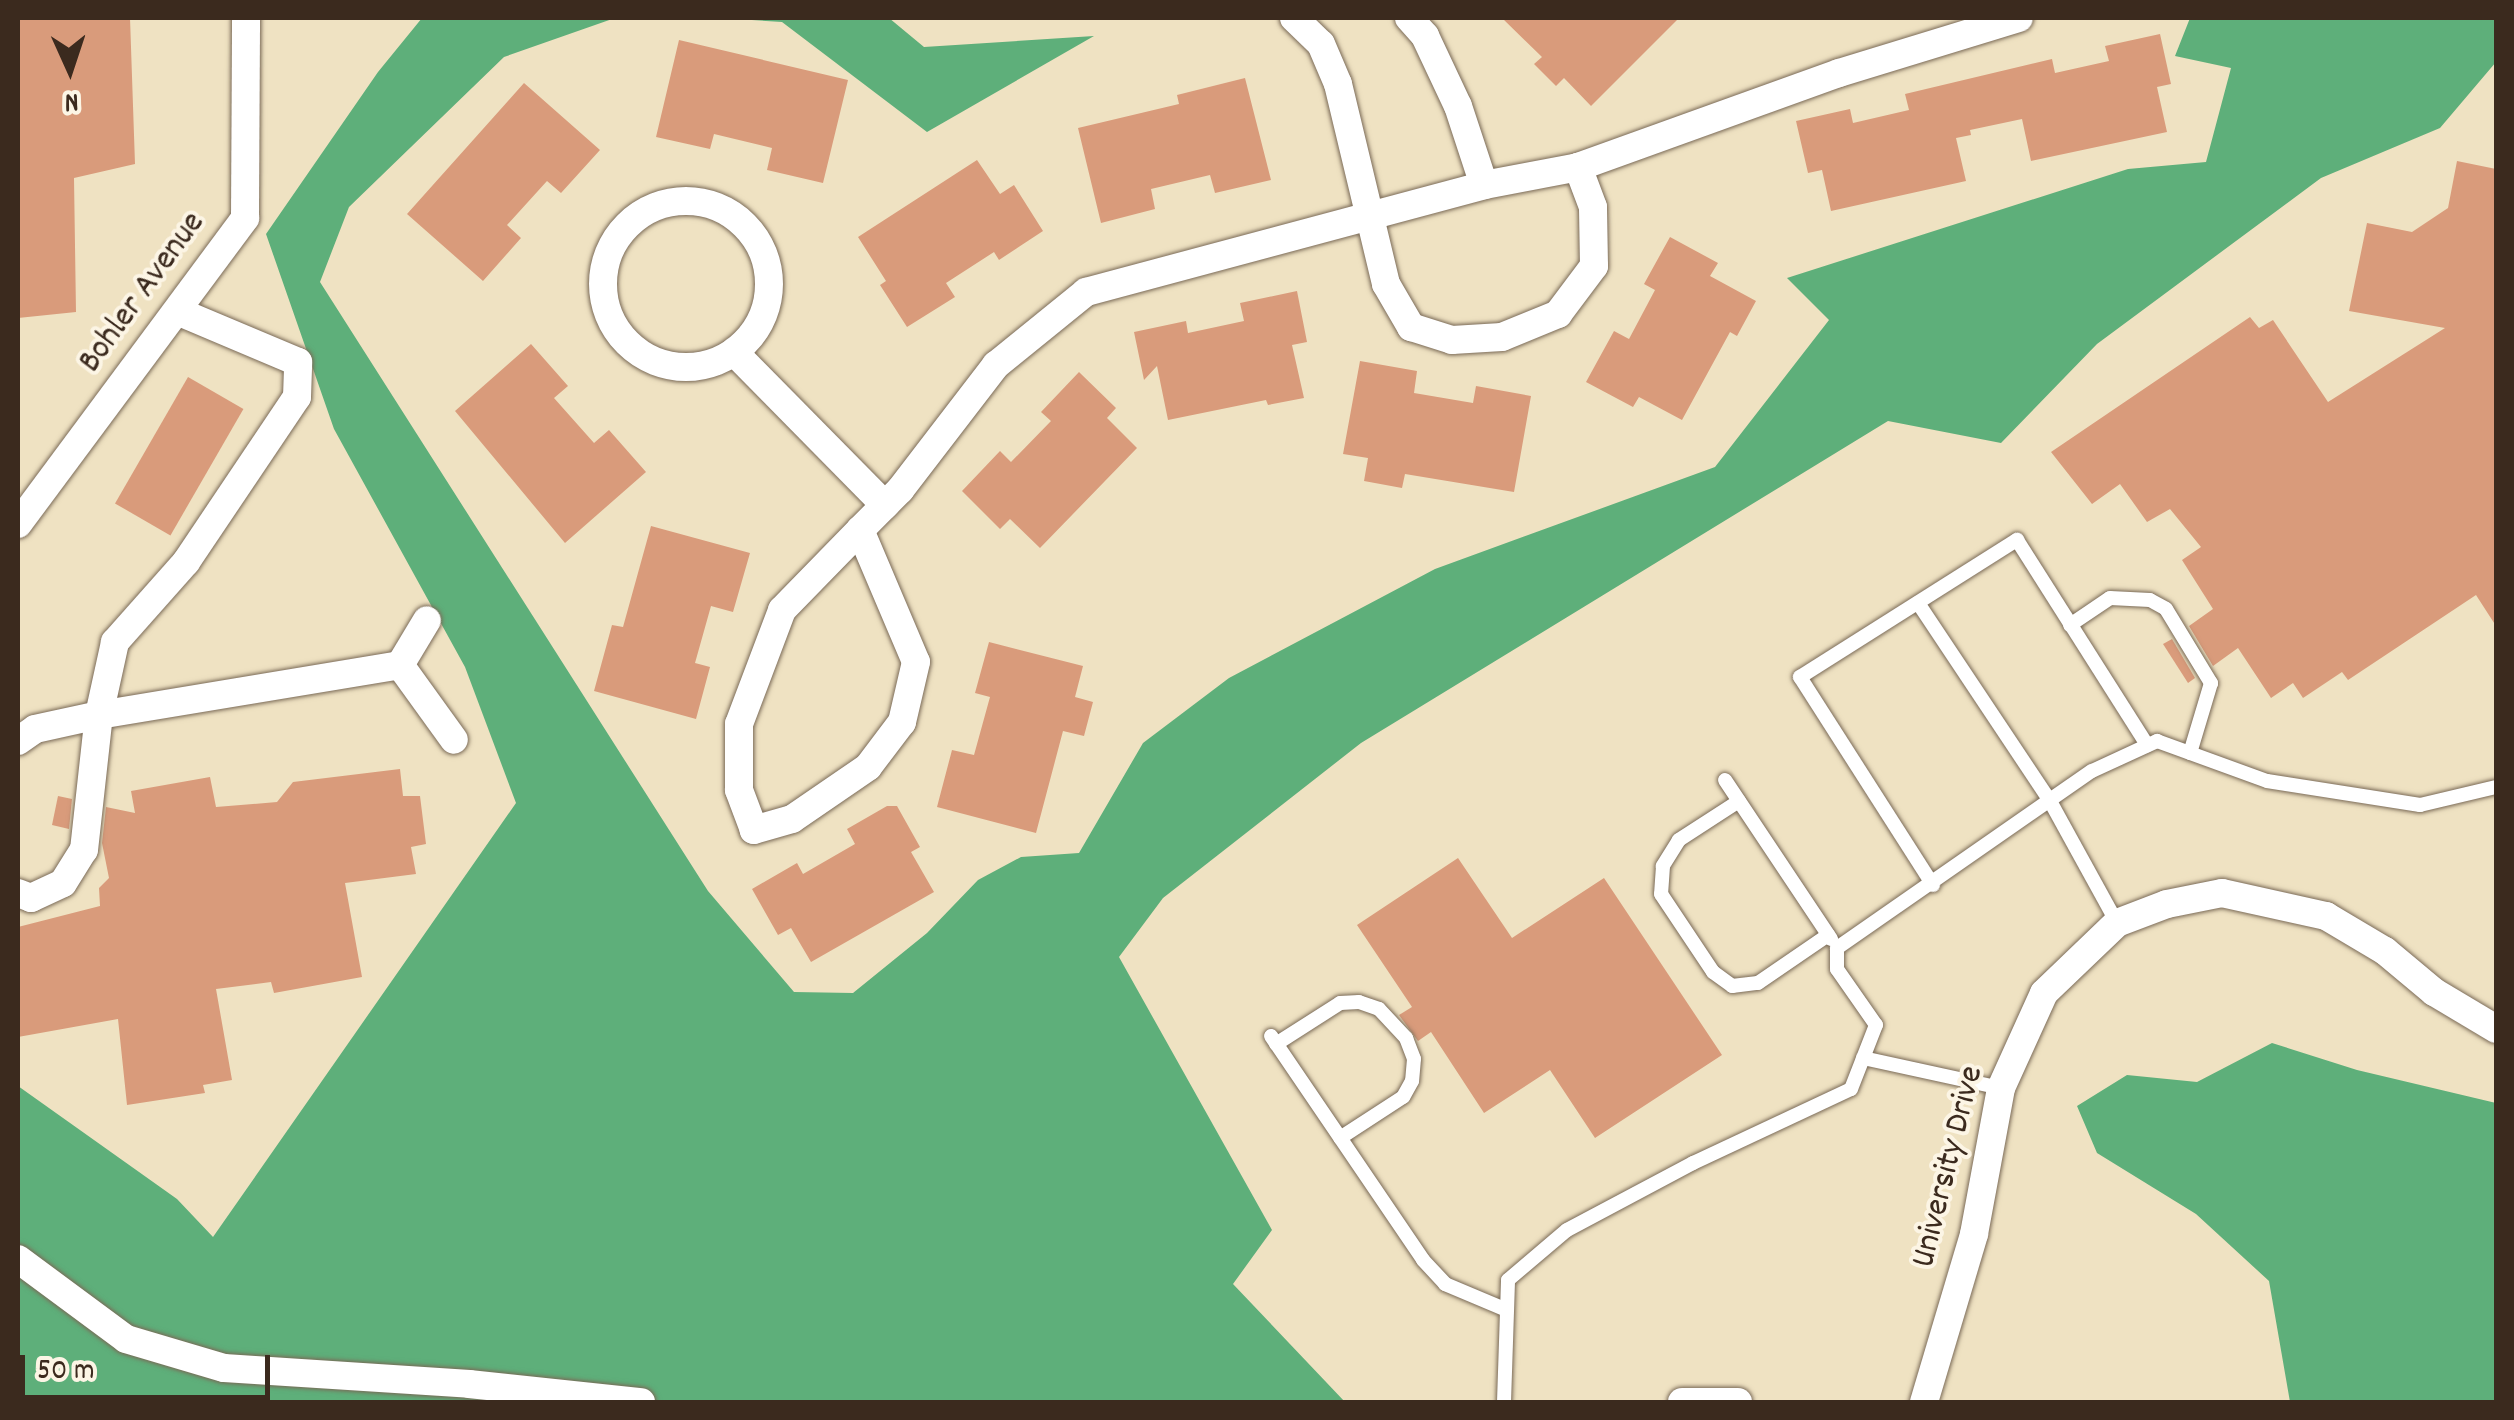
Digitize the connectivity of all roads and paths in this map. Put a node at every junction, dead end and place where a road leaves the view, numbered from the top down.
1 (246, 18) edge
2 (1410, 18) edge
3 (2019, 18) edge
4 (1300, 20) edge
5 (1578, 166) junction
6 (1484, 186) junction
7 (1371, 218) junction
8 (177, 311) junction
9 (734, 352) junction
10 (885, 505) junction
11 (18, 524) edge
12 (860, 530) junction
13 (1918, 603) junction
14 (426, 620) dead end
15 (2070, 625) junction
16 (400, 665) junction
17 (99, 716) junction
18 (454, 740) dead end
19 (18, 741) edge
20 (2147, 746) junction
21 (2190, 753) junction
22 (1725, 780) dead end
23 (2496, 787) edge
24 (1739, 801) junction
25 (2050, 801) junction
26 (1933, 885) junction
27 (18, 892) edge
28 (2117, 923) junction
29 (1833, 942) junction
30 (2496, 1029) edge
31 (1863, 1058) junction
32 (2001, 1088) junction
33 (1340, 1138) junction
34 (18, 1259) edge
35 (1507, 1310) junction
36 (640, 1402) edge
37 (1504, 1402) edge
38 (1682, 1402) edge
39 (1738, 1402) edge
40 (1924, 1402) edge

1 - 8 street, Bohler Avenue
2 - 6 street
3 - 5 street
4 - 7 street
5 - 6 street
5 - 7 street
6 - 7 street
7 - 10 street
8 - 11 street, Bohler Avenue
8 - 17 street
9 - 9 street
9 - 10 street
10 - 12 street
12 - 12 street
13 - 15 lane
13 - 25 lane
13 - 26 lane
14 - 16 street
15 - 20 lane
15 - 21 lane
16 - 17 street
16 - 18 street
17 - 19 street
17 - 27 street
20 - 21 lane
20 - 25 lane
21 - 23 lane
22 - 24 lane
24 - 29 lane
24 - 29 lane
25 - 26 lane
25 - 28 lane
26 - 29 lane
28 - 30 street, University Drive
28 - 32 street, University Drive
29 - 31 lane
31 - 32 lane
31 - 35 lane
32 - 40 street, University Drive
33 - 33 lane
33 - 35 lane
34 - 36 street
35 - 37 lane
38 - 39 street

